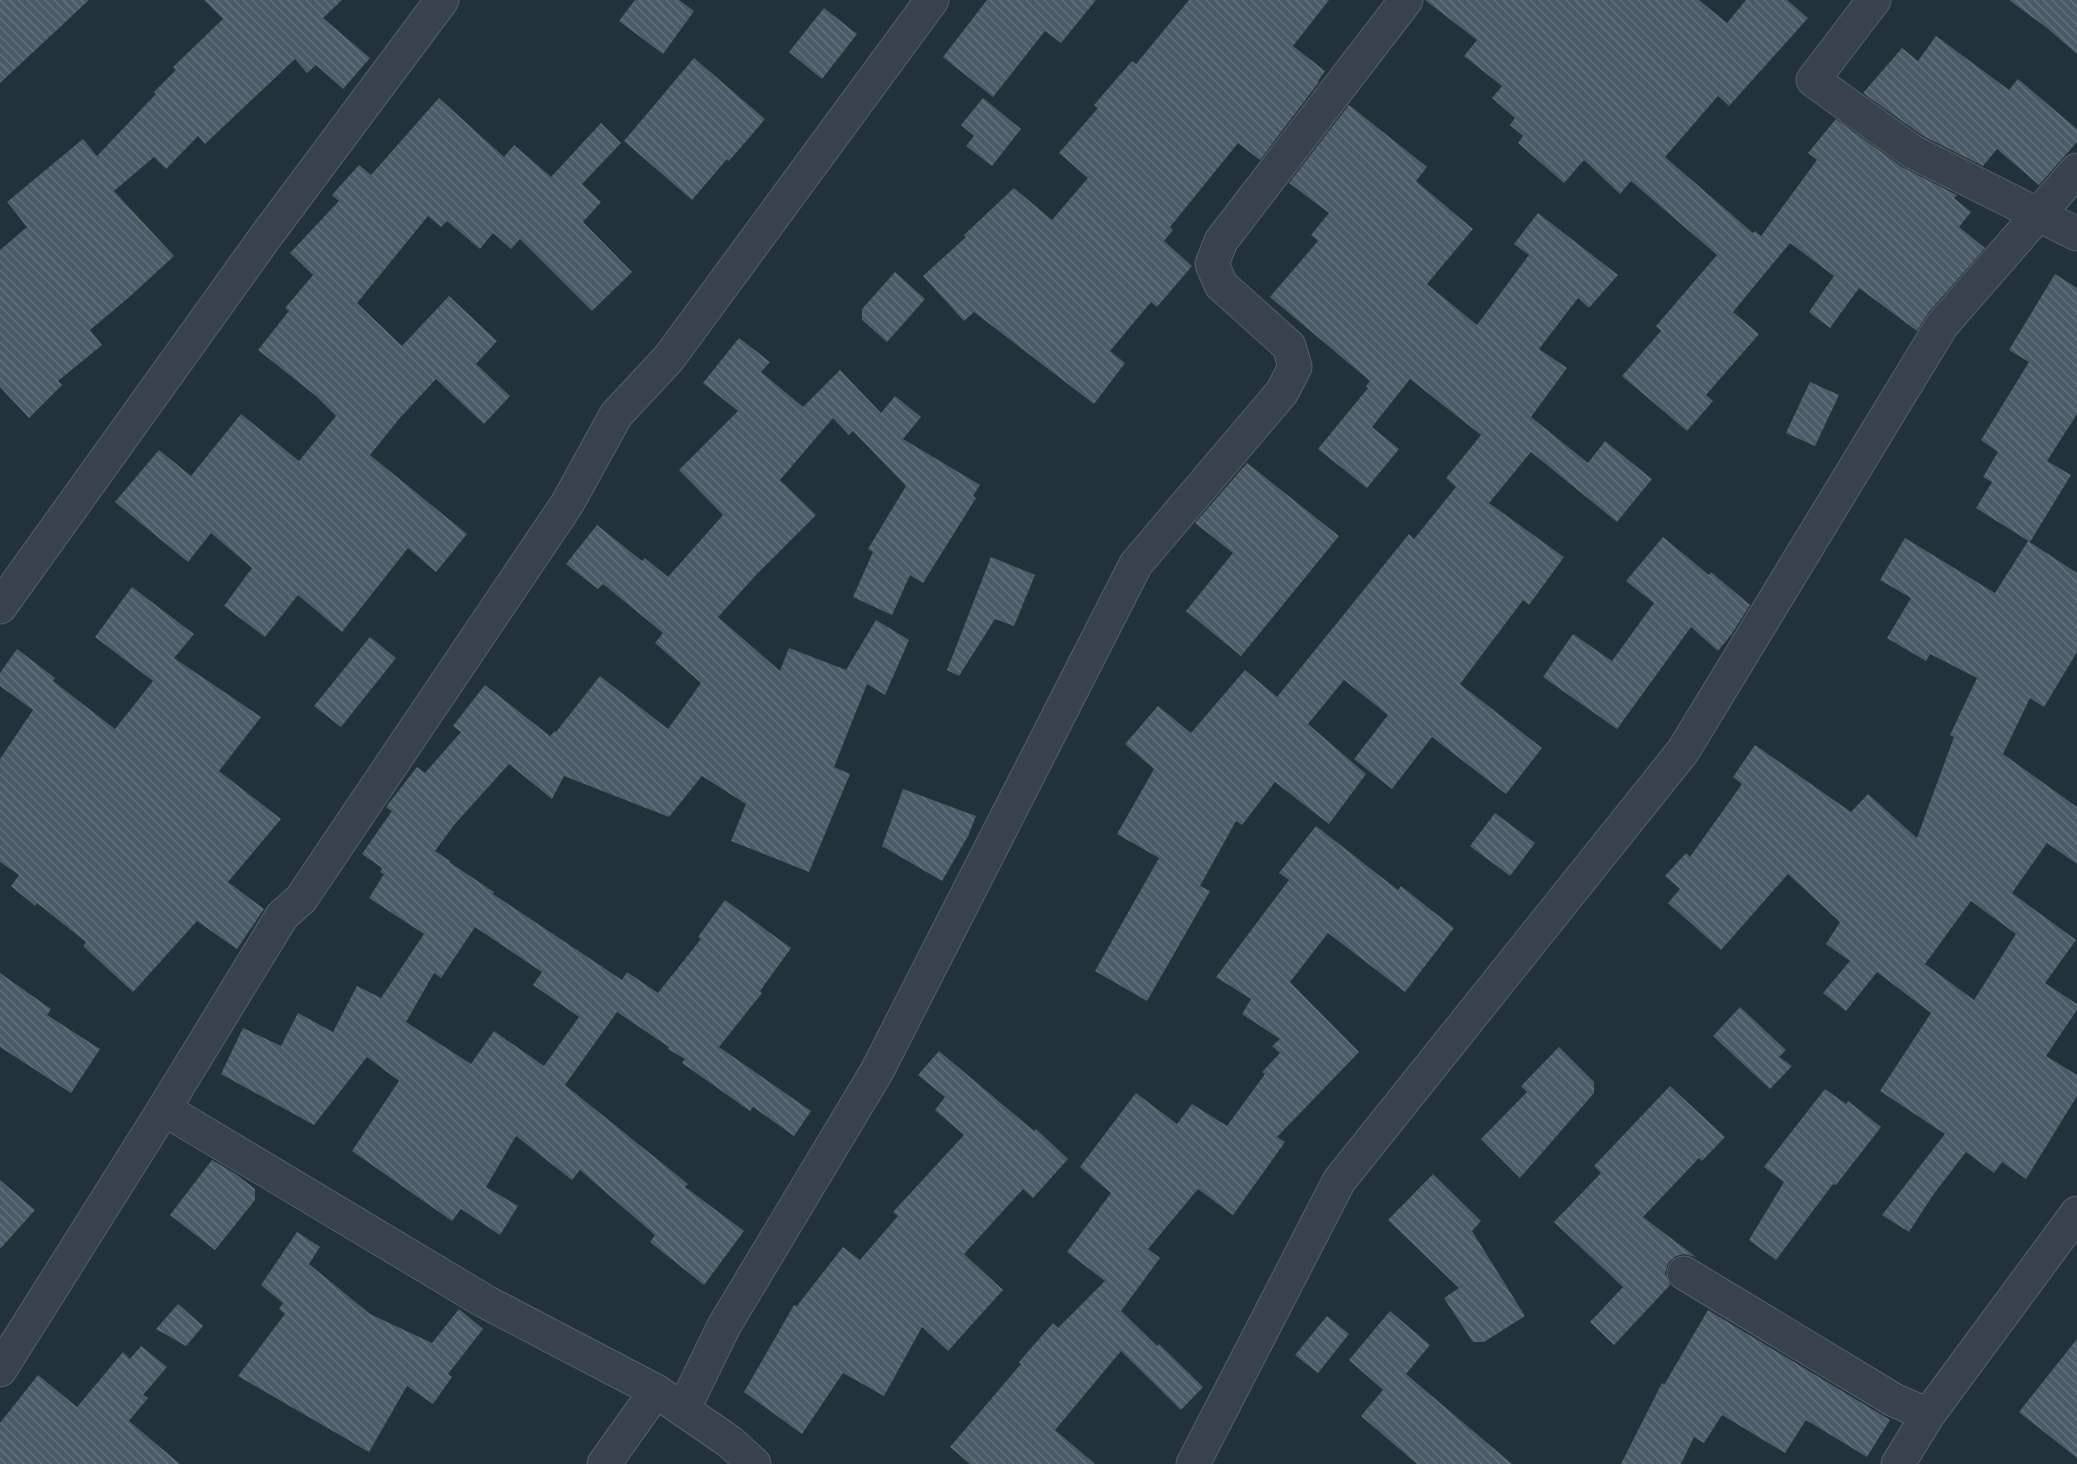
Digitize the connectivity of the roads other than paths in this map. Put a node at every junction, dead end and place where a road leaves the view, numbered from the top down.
1 (442, 0) edge
2 (932, 0) edge
3 (1406, 0) edge
4 (1874, 0) edge
5 (2077, 170) edge
6 (2039, 213) junction
7 (2077, 234) edge
8 (0, 607) edge
9 (164, 1109) junction
10 (2077, 1214) edge
11 (1684, 1273) dead end
12 (0, 1370) edge
13 (656, 1391) junction
14 (683, 1410) junction
15 (1928, 1415) junction
16 (604, 1464) edge
17 (754, 1464) edge
18 (1193, 1464) edge
19 (1898, 1464) edge

1 - 8 street
2 - 9 street
3 - 14 street
4 - 6 street
5 - 6 street
6 - 7 street
6 - 18 street
9 - 12 street
9 - 13 street
10 - 15 street
11 - 15 street
13 - 14 street
13 - 16 street
14 - 17 street
15 - 19 street

